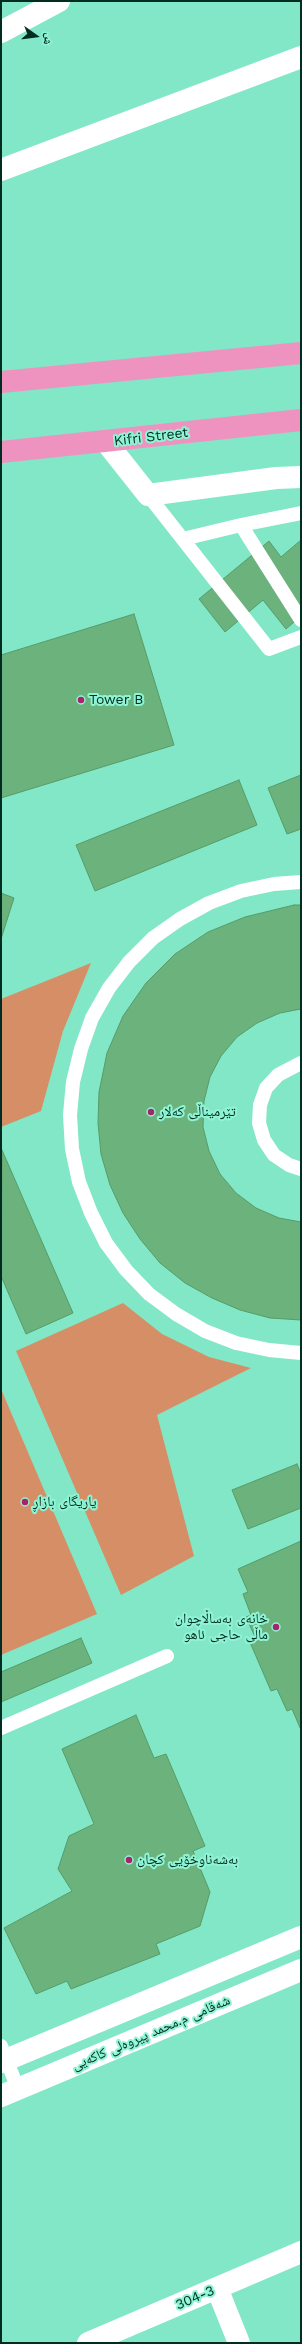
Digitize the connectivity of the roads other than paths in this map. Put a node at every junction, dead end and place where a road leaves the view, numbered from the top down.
1 (59, 1) edge
2 (1, 32) edge
3 (301, 57) edge
4 (1, 170) edge
5 (301, 353) edge
6 (1, 382) edge
7 (301, 420) edge
8 (106, 442) junction
9 (1, 452) edge
10 (301, 477) edge
11 (148, 495) junction
12 (301, 513) edge
13 (241, 525) junction
14 (183, 539) junction
15 (301, 620) edge
16 (301, 638) edge
17 (301, 882) edge
18 (301, 1063) edge
19 (301, 1169) edge
20 (301, 1353) edge
21 (167, 1656) dead end
22 (1, 1728) edge
23 (301, 1937) edge
24 (301, 1970) edge
25 (3, 2056) edge
26 (10, 2093) edge
27 (301, 2252) edge
28 (217, 2288) junction
29 (88, 2343) edge
30 (239, 2343) edge

1 - 2 street
3 - 4 street
5 - 6 highway
7 - 8 highway, Kifri Street
8 - 9 highway, Kifri Street
8 - 11 street
10 - 11 street
11 - 14 lane
12 - 13 lane
13 - 14 lane
13 - 15 lane
14 - 16 lane
17 - 20 lane
18 - 19 lane
21 - 22 lane
23 - 25 street
24 - 26 street, شەقامی م.محمد پیروەلی کاکەیی
25 - 26 lane
27 - 28 street, 304-3
28 - 29 street, 304-3
28 - 30 street

